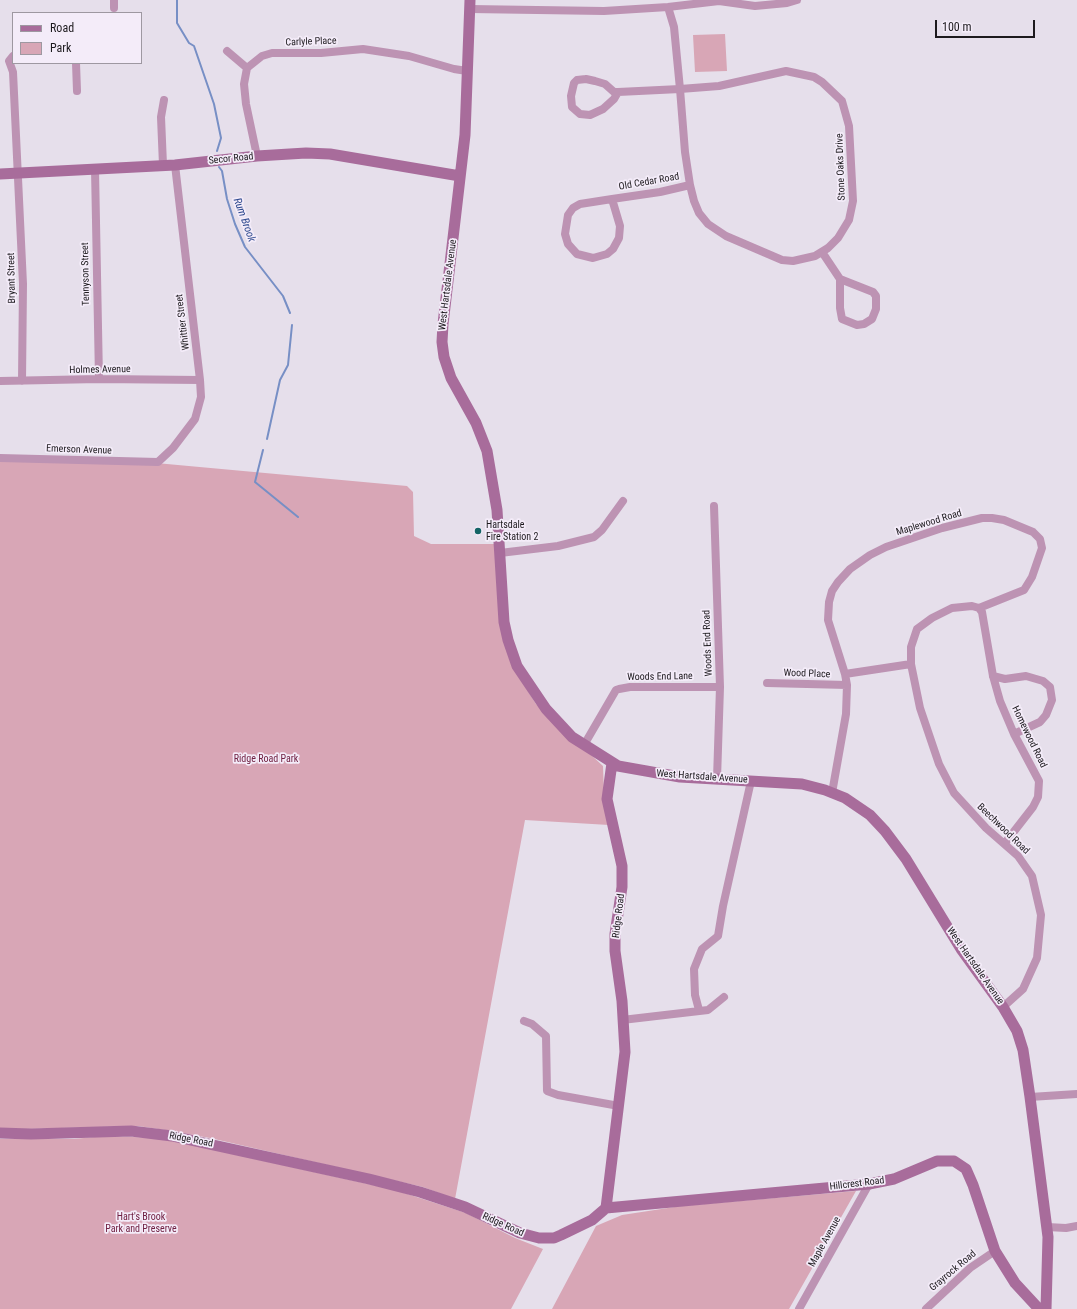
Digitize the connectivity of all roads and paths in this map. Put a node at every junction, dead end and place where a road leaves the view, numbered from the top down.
1 (797, 0) edge
2 (470, 5) edge
3 (668, 7) junction
4 (227, 51) dead end
5 (12, 57) edge
6 (76, 64) edge
7 (248, 68) junction
8 (467, 71) junction
9 (680, 89) junction
10 (77, 91) dead end
11 (618, 92) junction
12 (164, 100) dead end
13 (257, 156) junction
14 (163, 165) junction
15 (175, 165) junction
16 (95, 169) junction
17 (17, 173) junction
18 (0, 174) edge
19 (460, 176) junction
20 (690, 185) junction
21 (612, 199) junction
22 (822, 252) junction
23 (840, 279) junction
24 (99, 379) junction
25 (200, 380) junction
26 (0, 381) edge
27 (22, 382) junction
28 (0, 458) edge
29 (158, 462) joint
30 (623, 500) dead end
31 (714, 506) dead end
32 (500, 553) junction
33 (979, 608) junction
34 (911, 664) junction
35 (846, 674) junction
36 (993, 676) junction
37 (767, 683) dead end
38 (847, 685) junction
39 (720, 687) junction
40 (1014, 734) junction
41 (584, 745) junction
42 (612, 762) junction
43 (717, 779) junction
44 (751, 781) junction
45 (832, 793) junction
46 (1005, 843) junction
47 (724, 997) dead end
48 (1004, 1007) junction
49 (699, 1010) junction
50 (622, 1020) junction
51 (524, 1021) dead end
52 (1077, 1094) edge
53 (1030, 1097) junction
54 (619, 1106) junction
55 (0, 1133) edge
56 (869, 1184) junction
57 (606, 1208) junction
58 (1077, 1226) edge
59 (1047, 1227) junction
60 (995, 1251) junction
61 (799, 1309) edge
62 (926, 1309) edge
63 (1039, 1309) edge
64 (1046, 1309) edge

1 - 3 street
2 - 3 street
2 - 8 street, West Hartsdale Avenue
3 - 9 street, Stone Oaks Drive
4 - 7 street
5 - 17 street, Bryant Street
6 - 10 street
7 - 8 street, Carlyle Place
7 - 13 street
8 - 19 street, West Hartsdale Avenue
9 - 11 street
9 - 20 street, Stone Oaks Drive
9 - 22 street, Stone Oaks Drive
11 - 11 street
12 - 14 street
13 - 15 street, Secor Road
13 - 19 street, Secor Road
14 - 15 street, Secor Road
14 - 16 street, Secor Road
15 - 25 street, Whittier Street
16 - 17 street, Secor Road
16 - 24 street, Tennyson Street
17 - 18 street, Secor Road
17 - 27 street, Bryant Street
19 - 32 street, West Hartsdale Avenue
20 - 21 street, Old Cedar Road
20 - 22 street, Stone Oaks Drive
21 - 21 street, Old Cedar Road
22 - 23 street
23 - 23 street
24 - 25 street, Holmes Avenue
24 - 27 street, Holmes Avenue
25 - 29 street, Whittier Street
26 - 27 street, Holmes Avenue
28 - 29 street, Emerson Avenue
30 - 32 street
31 - 39 street, Woods End Road
32 - 41 street, West Hartsdale Avenue
33 - 34 street, Maplewood Road
33 - 35 street, Maplewood Road
33 - 36 street, Homewood Road
34 - 35 street
34 - 46 street, Beechwood Road
35 - 38 street, Maplewood Road
36 - 40 street, Homewood Road
36 - 40 street
37 - 38 street, Wood Place
38 - 45 street, Maplewood Road
39 - 41 street, Woods End Lane
39 - 43 street, Woods End Road
40 - 46 street, Homewood Road
41 - 42 street, West Hartsdale Avenue
42 - 43 street, West Hartsdale Avenue
42 - 50 street, Ridge Road
43 - 44 street, West Hartsdale Avenue
44 - 45 street, West Hartsdale Avenue
44 - 49 street
45 - 48 street, West Hartsdale Avenue
46 - 48 street, Beechwood Road
47 - 49 street
48 - 53 street, West Hartsdale Avenue
49 - 50 street
50 - 54 street, Ridge Road
51 - 54 street
52 - 53 street
53 - 59 street, West Hartsdale Avenue
54 - 57 street, Ridge Road
55 - 57 street, Ridge Road
56 - 57 street, Hillcrest Road
56 - 60 street, Hillcrest Road
56 - 61 street, Maple Avenue
58 - 59 street
59 - 64 street, West Hartsdale Avenue
60 - 62 street, Grayrock Road
60 - 63 street, Hillcrest Road

